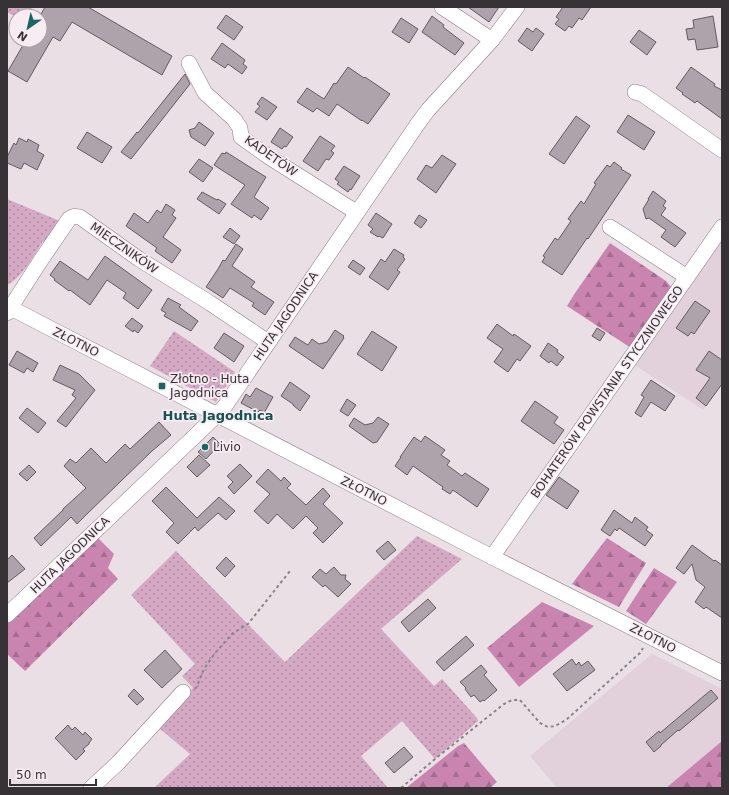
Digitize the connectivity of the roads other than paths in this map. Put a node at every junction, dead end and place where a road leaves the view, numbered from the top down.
1 (442, 7) edge
2 (517, 7) edge
3 (492, 40) junction
4 (189, 63) dead end
5 (636, 92) dead end
6 (722, 150) edge
7 (356, 212) junction
8 (610, 227) dead end
9 (722, 227) edge
10 (686, 277) junction
11 (8, 309) edge
12 (268, 342) junction
13 (217, 415) junction
14 (492, 557) junction
15 (7, 615) edge
16 (722, 672) edge
17 (189, 691) road end
18 (91, 788) edge

1 - 3 street
2 - 3 street, HUTA JAGODNICA
3 - 7 street, HUTA JAGODNICA
4 - 7 street, KADETÓW
5 - 6 street
7 - 12 street, HUTA JAGODNICA
8 - 10 street
9 - 10 street, BOHATERÓW POWSTANIA STYCZNIOWEGO
10 - 14 street, BOHATERÓW POWSTANIA STYCZNIOWEGO
11 - 12 street, MIECZNIKÓW
11 - 13 street, ZŁOTNO
12 - 13 street, HUTA JAGODNICA
13 - 14 street, ZŁOTNO
13 - 15 street, HUTA JAGODNICA
14 - 16 street, ZŁOTNO
17 - 18 street

